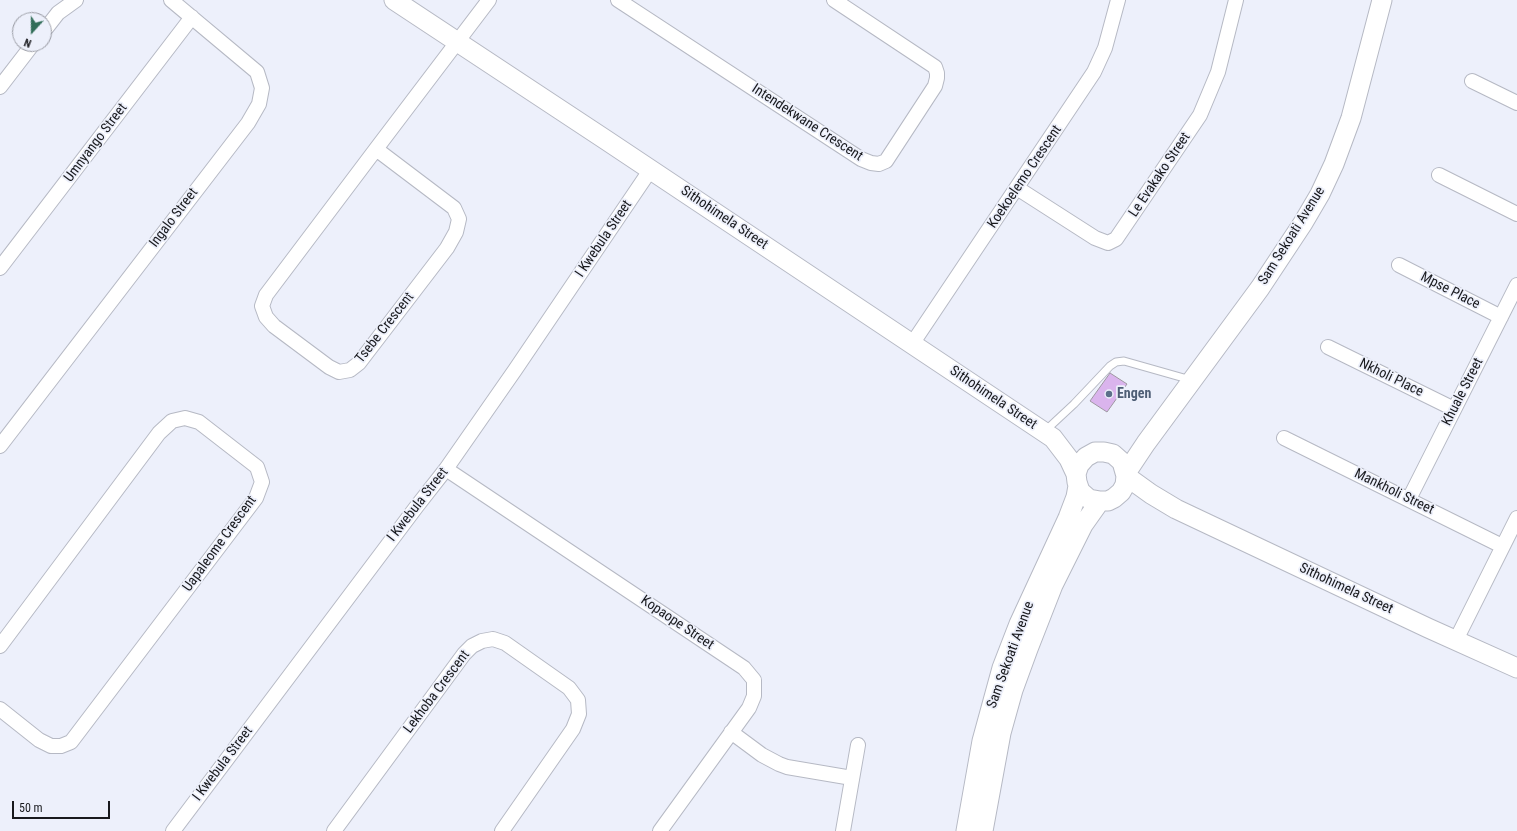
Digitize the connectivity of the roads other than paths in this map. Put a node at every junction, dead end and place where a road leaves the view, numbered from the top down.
1 (76, 0) edge
2 (171, 0) edge
3 (394, 0) edge
4 (489, 0) edge
5 (618, 0) edge
6 (834, 0) edge
7 (1118, 0) edge
8 (1236, 0) edge
9 (1382, 0) edge
10 (192, 17) junction
11 (52, 20) edge
12 (457, 41) junction
13 (27, 52) edge
14 (1472, 81) dead end
15 (0, 87) edge
16 (1517, 103) edge
17 (376, 149) junction
18 (651, 170) junction
19 (1439, 174) dead end
20 (1018, 188) junction
21 (1517, 214) edge
22 (1399, 265) dead end
23 (0, 268) edge
24 (1517, 285) edge
25 (1501, 317) junction
26 (912, 344) junction
27 (1328, 347) dead end
28 (1193, 380) junction
29 (1454, 408) junction
30 (1048, 435) junction
31 (1284, 438) dead end
32 (1146, 443) junction
33 (0, 446) edge
34 (1104, 453) junction
35 (446, 469) junction
36 (1126, 475) junction
37 (1077, 480) junction
38 (1410, 499) junction
39 (1107, 500) junction
40 (1176, 509) junction
41 (1517, 518) edge
42 (1502, 546) junction
43 (1456, 640) junction
44 (0, 646) edge
45 (1517, 668) edge
46 (0, 709) edge
47 (731, 732) junction
48 (858, 745) dead end
49 (852, 778) junction
50 (172, 831) edge
51 (334, 831) edge
52 (502, 831) edge
53 (660, 831) edge
54 (843, 831) edge
55 (966, 831) edge
56 (983, 831) edge

1 - 11 street
2 - 10 street, Ingalo Street
3 - 12 street, Sithohimela Street
4 - 12 street, Tsebe Crescent
5 - 6 street, Intendekwane Crescent
7 - 20 street, Koekoelemo Crescent
8 - 20 street, Le Evakako Street
9 - 28 street, Sam Sekoati Avenue
10 - 23 street, Umnyango Street
10 - 33 street, Ingalo Street
12 - 17 street, Tsebe Crescent
12 - 18 street, Sithohimela Street
13 - 15 street
14 - 16 street
17 - 17 street, Tsebe Crescent
18 - 26 street, Sithohimela Street
18 - 35 street, I Kwebula Street
19 - 21 street
20 - 26 street, Koekoelemo Crescent
22 - 25 street, Mpse Place
24 - 25 street, Khuale Street
25 - 29 street, Khuale Street
26 - 30 street, Sithohimela Street
27 - 29 street, Nkholi Place
28 - 30 lane
28 - 32 street, Sam Sekoati Avenue
29 - 38 street, Khuale Street
30 - 34 street, Sithohimela Street
30 - 37 street, Sithohimela Street
31 - 38 street, Mankholi Street
32 - 34 street
32 - 36 street, Sam Sekoati Avenue
34 - 36 street
34 - 37 street
35 - 47 street, Kopaope Street
35 - 50 street, I Kwebula Street
36 - 39 street
36 - 40 street, Sithohimela Street
37 - 39 street
37 - 55 street, Sam Sekoati Avenue
38 - 42 street, Mankholi Street
39 - 40 street, Sithohimela Street
39 - 56 street, Sam Sekoati Avenue
40 - 43 street, Sithohimela Street
41 - 42 street
42 - 43 street
43 - 45 street, Sithohimela Street
44 - 46 street, Uapaleome Crescent
47 - 49 street
47 - 53 street, Kopaope Street
48 - 49 street
49 - 54 street
51 - 52 street, Lekhoba Crescent

